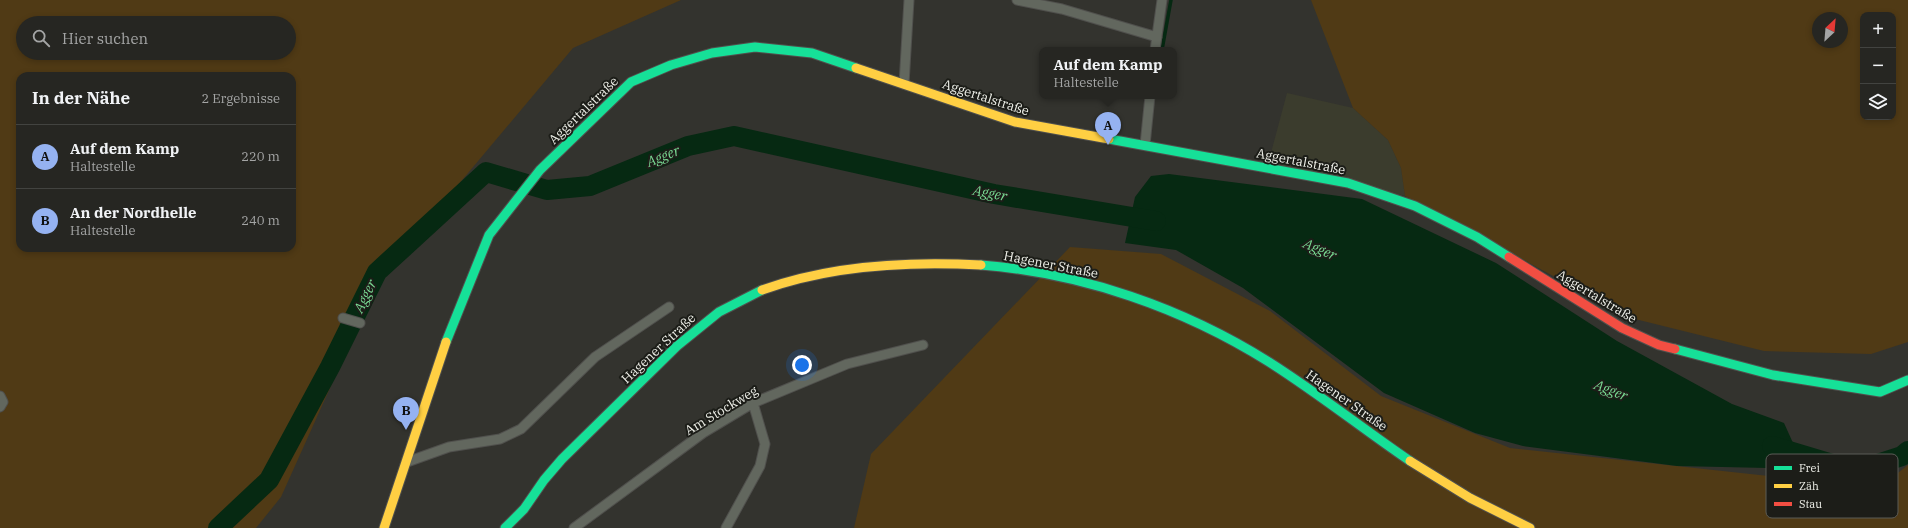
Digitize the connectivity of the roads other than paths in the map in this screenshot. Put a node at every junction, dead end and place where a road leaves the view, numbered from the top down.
1 (909, 0) edge
2 (1017, 0) edge
3 (1162, 0) edge
4 (1156, 37) junction
5 (1155, 47) edge
6 (904, 84) junction
7 (1150, 99) edge
8 (1145, 145) junction
9 (669, 306) dead end
10 (343, 318) dead end
11 (360, 323) dead end
12 (923, 345) dead end
13 (1908, 380) edge
14 (0, 396) edge
15 (753, 403) junction
16 (0, 407) edge
17 (407, 462) junction
18 (384, 528) edge
19 (505, 528) edge
20 (574, 528) edge
21 (726, 528) edge
22 (1530, 528) edge

1 - 6 street
2 - 4 street
3 - 4 street
4 - 5 street
6 - 8 street, Aggertalstraße
6 - 17 street, Aggertalstraße
7 - 8 street
8 - 13 street, Aggertalstraße
9 - 17 street
10 - 11 street
12 - 15 street, Am Stockweg
14 - 16 street
15 - 20 street, Am Stockweg
15 - 21 street
17 - 18 street, Aggertalstraße
19 - 22 street, Hagener Straße

